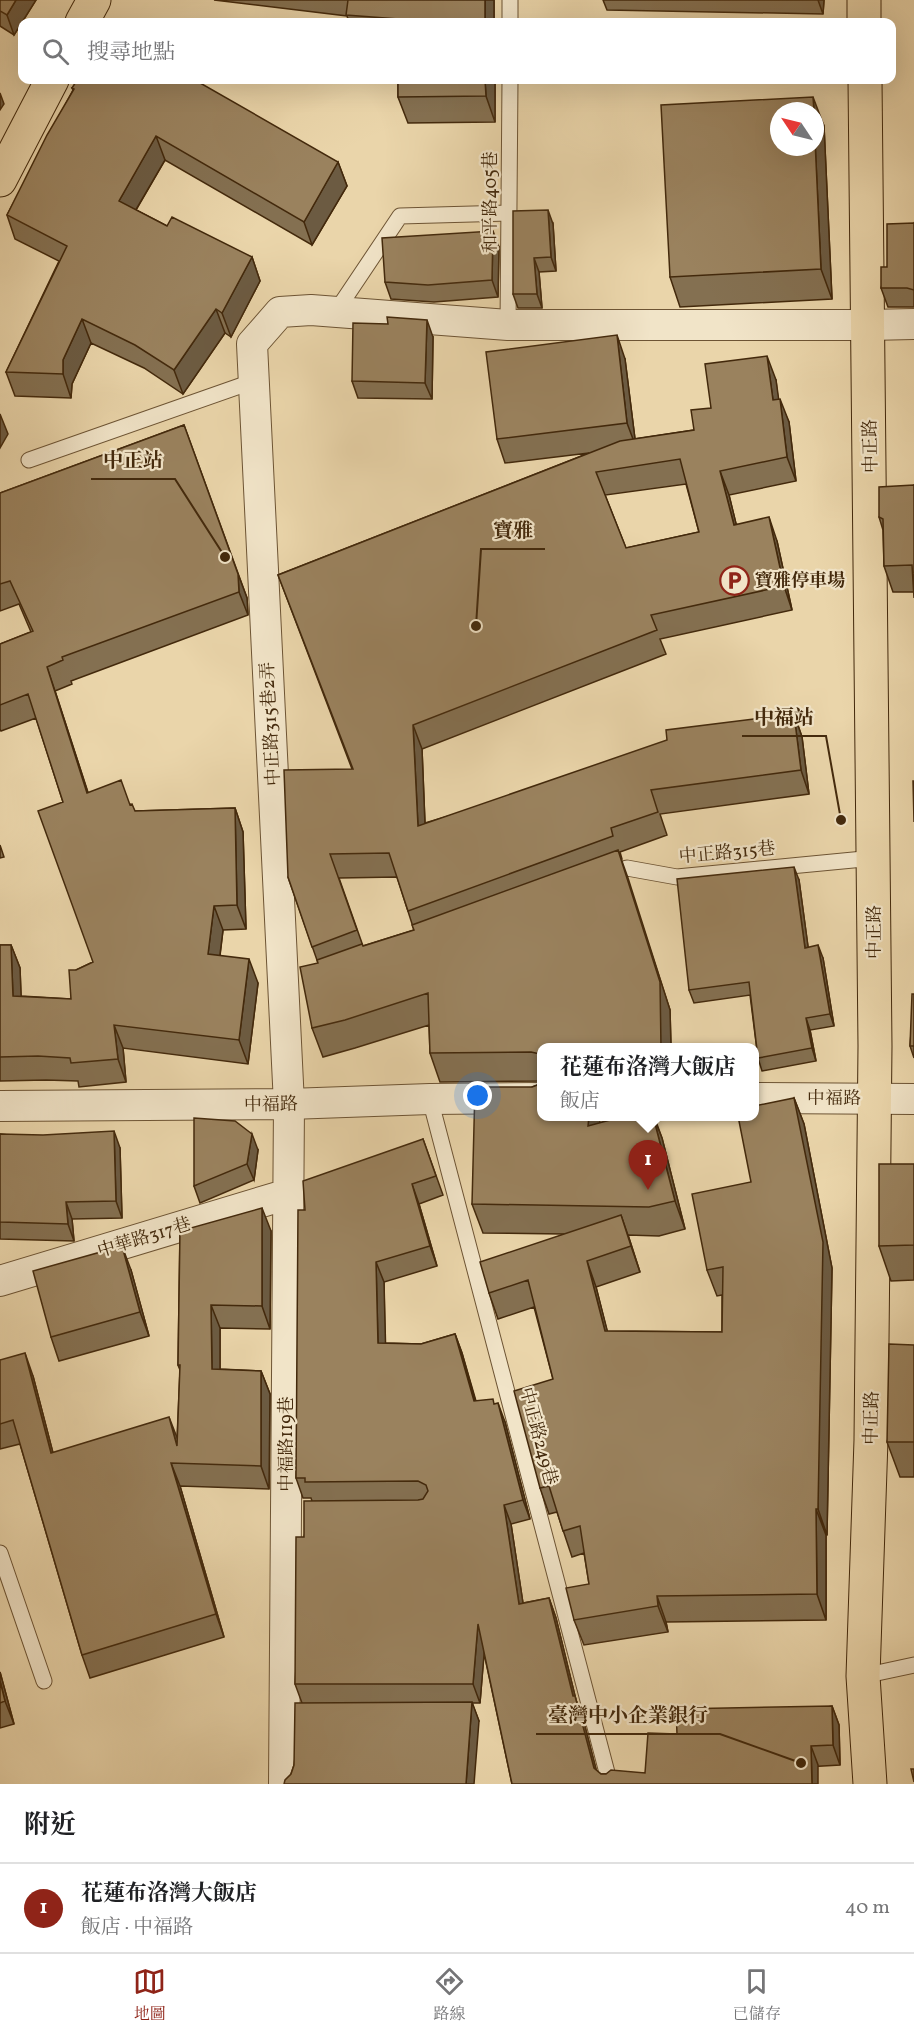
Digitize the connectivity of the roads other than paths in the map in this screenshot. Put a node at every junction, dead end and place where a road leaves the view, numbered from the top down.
1 (94, 0) edge
2 (510, 0) edge
3 (864, 0) edge
4 (84, 18) edge
5 (510, 18) edge
6 (864, 18) edge
7 (50, 84) edge
8 (510, 84) edge
9 (865, 84) edge
10 (0, 180) edge
11 (509, 213) junction
12 (337, 310) junction
13 (914, 324) edge
14 (508, 325) junction
15 (869, 326) junction
16 (254, 381) junction
17 (29, 460) dead end
18 (874, 858) junction
19 (594, 880) edge
20 (537, 1098) edge
21 (759, 1098) edge
22 (875, 1098) junction
23 (430, 1099) junction
24 (914, 1099) edge
25 (289, 1104) junction
26 (0, 1106) edge
27 (288, 1194) junction
28 (0, 1281) edge
29 (0, 1553) edge
30 (914, 1665) edge
31 (863, 1676) junction
32 (44, 1681) dead end
33 (284, 1784) edge
34 (610, 1784) edge
35 (870, 1784) edge

1 - 4 main road
2 - 5 lane
3 - 6 main road
7 - 10 main road
8 - 11 lane, 和平路405巷
9 - 15 main road, 中正路
11 - 12 lane
11 - 14 lane, 和平路405巷
12 - 14 street
12 - 16 street, 中正路315巷2弄
13 - 15 street
14 - 15 street
15 - 18 main road, 中正路
16 - 17 lane
16 - 25 street, 中正路315巷2弄
18 - 19 lane, 中正路315巷
18 - 22 main road, 中正路
20 - 23 street, 中福路
21 - 22 street, 中福路
22 - 24 street, 中福路
22 - 31 main road, 中正路
23 - 25 street, 中福路
23 - 34 lane, 中正路249巷
25 - 26 street, 中福路
25 - 27 street, 中福路119巷
27 - 28 street, 中華路317巷
27 - 33 street, 中福路119巷
29 - 32 lane
30 - 31 lane
31 - 35 main road, 中正路

